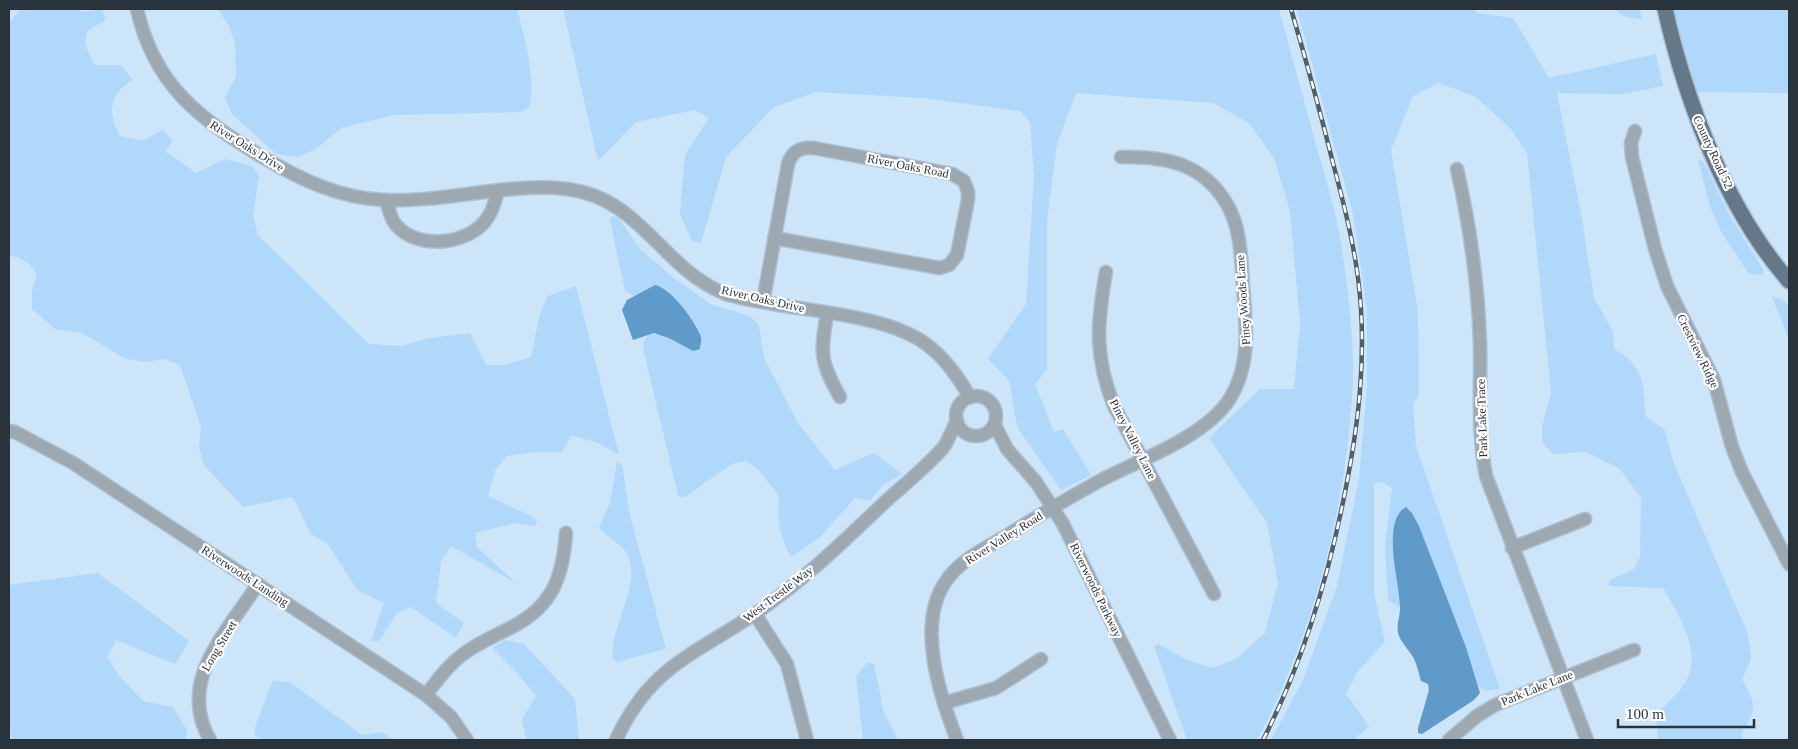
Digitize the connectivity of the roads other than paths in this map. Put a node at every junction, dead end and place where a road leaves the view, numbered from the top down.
1 (137, 9) edge
2 (1665, 9) edge
3 (1635, 131) dead end
4 (1121, 157) dead end
5 (1457, 169) dead end
6 (498, 192) junction
7 (386, 200) junction
8 (774, 238) junction
9 (1106, 272) dead end
10 (1789, 281) edge
11 (763, 302) junction
12 (827, 314) junction
13 (970, 397) junction
14 (840, 398) dead end
15 (957, 421) junction
16 (995, 425) junction
17 (9, 431) edge
18 (969, 435) junction
19 (982, 436) junction
20 (944, 447) junction
21 (1007, 449) junction
22 (1142, 458) junction
23 (1053, 506) junction
24 (1585, 519) dead end
25 (566, 533) dead end
26 (1512, 548) junction
27 (1789, 564) edge
28 (258, 584) junction
29 (1214, 594) dead end
30 (755, 614) junction
31 (1634, 650) dead end
32 (1041, 659) dead end
33 (1562, 678) junction
34 (426, 695) junction
35 (944, 703) junction
36 (210, 740) edge
37 (468, 740) edge
38 (616, 740) edge
39 (807, 740) edge
40 (956, 740) edge
41 (1170, 740) edge
42 (1449, 740) edge
43 (1587, 740) edge

1 - 7 street, River Oaks Drive
2 - 10 main road, County Road 52
3 - 27 street, Crestview Ridge
4 - 22 street, Piney Woods Lane
5 - 26 street, Park Lake Trace
6 - 7 street, River Oaks Drive
6 - 7 street
6 - 11 street, River Oaks Drive
8 - 8 street, River Oaks Road
8 - 11 street, River Oaks Road
9 - 22 street, Piney Valley Lane
11 - 12 street, River Oaks Drive
12 - 13 street, River Oaks Drive
12 - 14 street
13 - 15 street
13 - 16 street
15 - 18 street
15 - 20 street, West Trestle Way
16 - 19 street
16 - 21 street, Riverwoods Parkway
17 - 28 street, Riverwoods Landing
18 - 19 street
18 - 20 street, West Trestle Way
19 - 21 street, Riverwoods Parkway
20 - 30 street, West Trestle Way
21 - 23 street, Riverwoods Parkway
22 - 23 street, Piney Woods Lane
22 - 29 street, Piney Valley Lane
23 - 35 street, River Valley Road
23 - 41 street, Riverwoods Parkway
24 - 26 street
25 - 34 street
26 - 33 street, Park Lake Trace
28 - 34 street, Riverwoods Landing
28 - 36 street, Long Street
30 - 38 street, West Trestle Way
30 - 39 street
31 - 33 street, Park Lake Lane
32 - 35 street
33 - 42 street, Park Lake Lane
33 - 43 street, Park Lake Trace
34 - 37 street, Riverwoods Landing
35 - 40 street, River Valley Road

